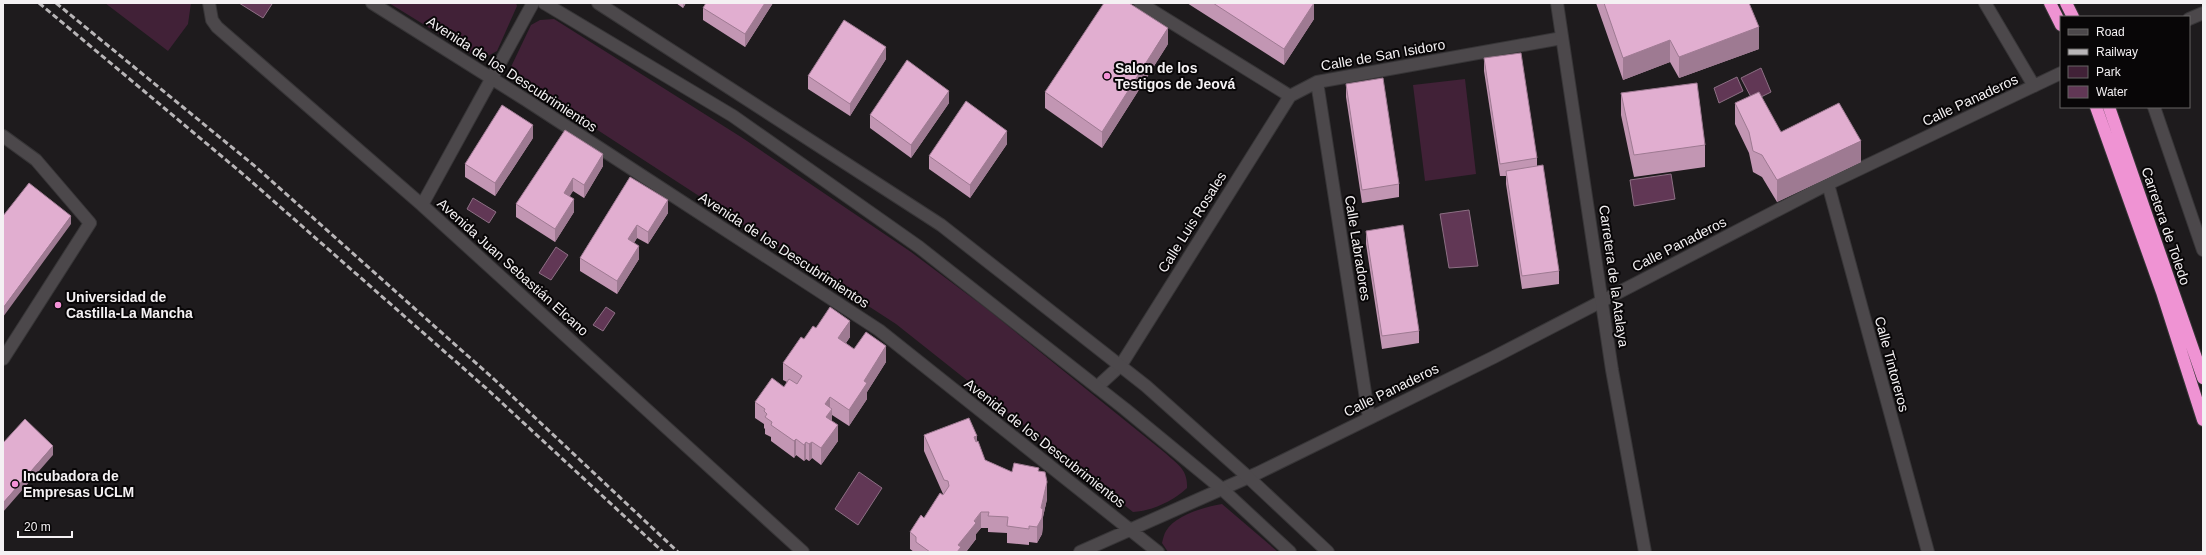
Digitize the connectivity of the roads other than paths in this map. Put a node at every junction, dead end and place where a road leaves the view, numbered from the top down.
1 (209, 3) edge
2 (372, 3) edge
3 (533, 3) edge
4 (544, 3) edge
5 (598, 3) edge
6 (1140, 3) edge
7 (1557, 3) edge
8 (1985, 3) edge
9 (2050, 3) edge
10 (2066, 3) edge
11 (1154, 7) edge
12 (2203, 13) edge
13 (2072, 16) edge
14 (2190, 19) edge
15 (2060, 23) edge
16 (1562, 38) junction
17 (2060, 73) edge
18 (492, 78) junction
19 (1317, 82) junction
20 (2034, 86) junction
21 (1290, 96) junction
22 (2096, 108) edge
23 (2109, 108) edge
24 (2154, 108) edge
25 (3, 136) edge
26 (1828, 184) junction
27 (422, 205) junction
28 (2203, 250) edge
29 (1602, 300) junction
30 (3, 359) edge
31 (1121, 365) junction
32 (2203, 378) edge
33 (1098, 387) junction
34 (1369, 418) junction
35 (2203, 420) edge
36 (1248, 477) junction
37 (1222, 489) junction
38 (1130, 528) junction
39 (803, 552) edge
40 (1080, 552) edge
41 (1158, 552) edge
42 (1290, 552) edge
43 (1328, 552) edge
44 (1645, 552) edge
45 (1928, 552) edge

1 - 27 street, Avenida Juan Sebastián Elcano
2 - 18 street, Avenida de los Descubrimientos
3 - 18 street
4 - 33 street
5 - 31 street
6 - 11 street
7 - 16 street, Carretera de la Atalaya
8 - 20 street
9 - 15 highway
10 - 13 highway
11 - 21 street
12 - 14 street
16 - 19 street, Calle de San Isidoro
16 - 29 street, Carretera de la Atalaya
17 - 20 street, Calle Panaderos
18 - 27 street
18 - 38 street, Avenida de los Descubrimientos
19 - 21 street, Calle de San Isidoro
19 - 34 street, Calle Labradores
20 - 26 street, Calle Panaderos
21 - 31 street, Calle Luis Rosales
22 - 35 highway
23 - 32 highway, Carretera de Toledo
24 - 28 street
25 - 30 street
26 - 29 street, Calle Panaderos
26 - 45 street, Calle Tintoreros
27 - 39 street, Avenida Juan Sebastián Elcano
29 - 34 street, Calle Panaderos
29 - 44 street, Carretera de la Atalaya
31 - 33 street, Calle Luis Rosales
31 - 36 street
33 - 37 street
34 - 36 street, Calle Panaderos
36 - 37 street, Calle Panaderos
36 - 43 street
37 - 38 street, Calle Panaderos
37 - 42 street
38 - 40 street, Calle Panaderos
38 - 41 street, Avenida de los Descubrimientos

